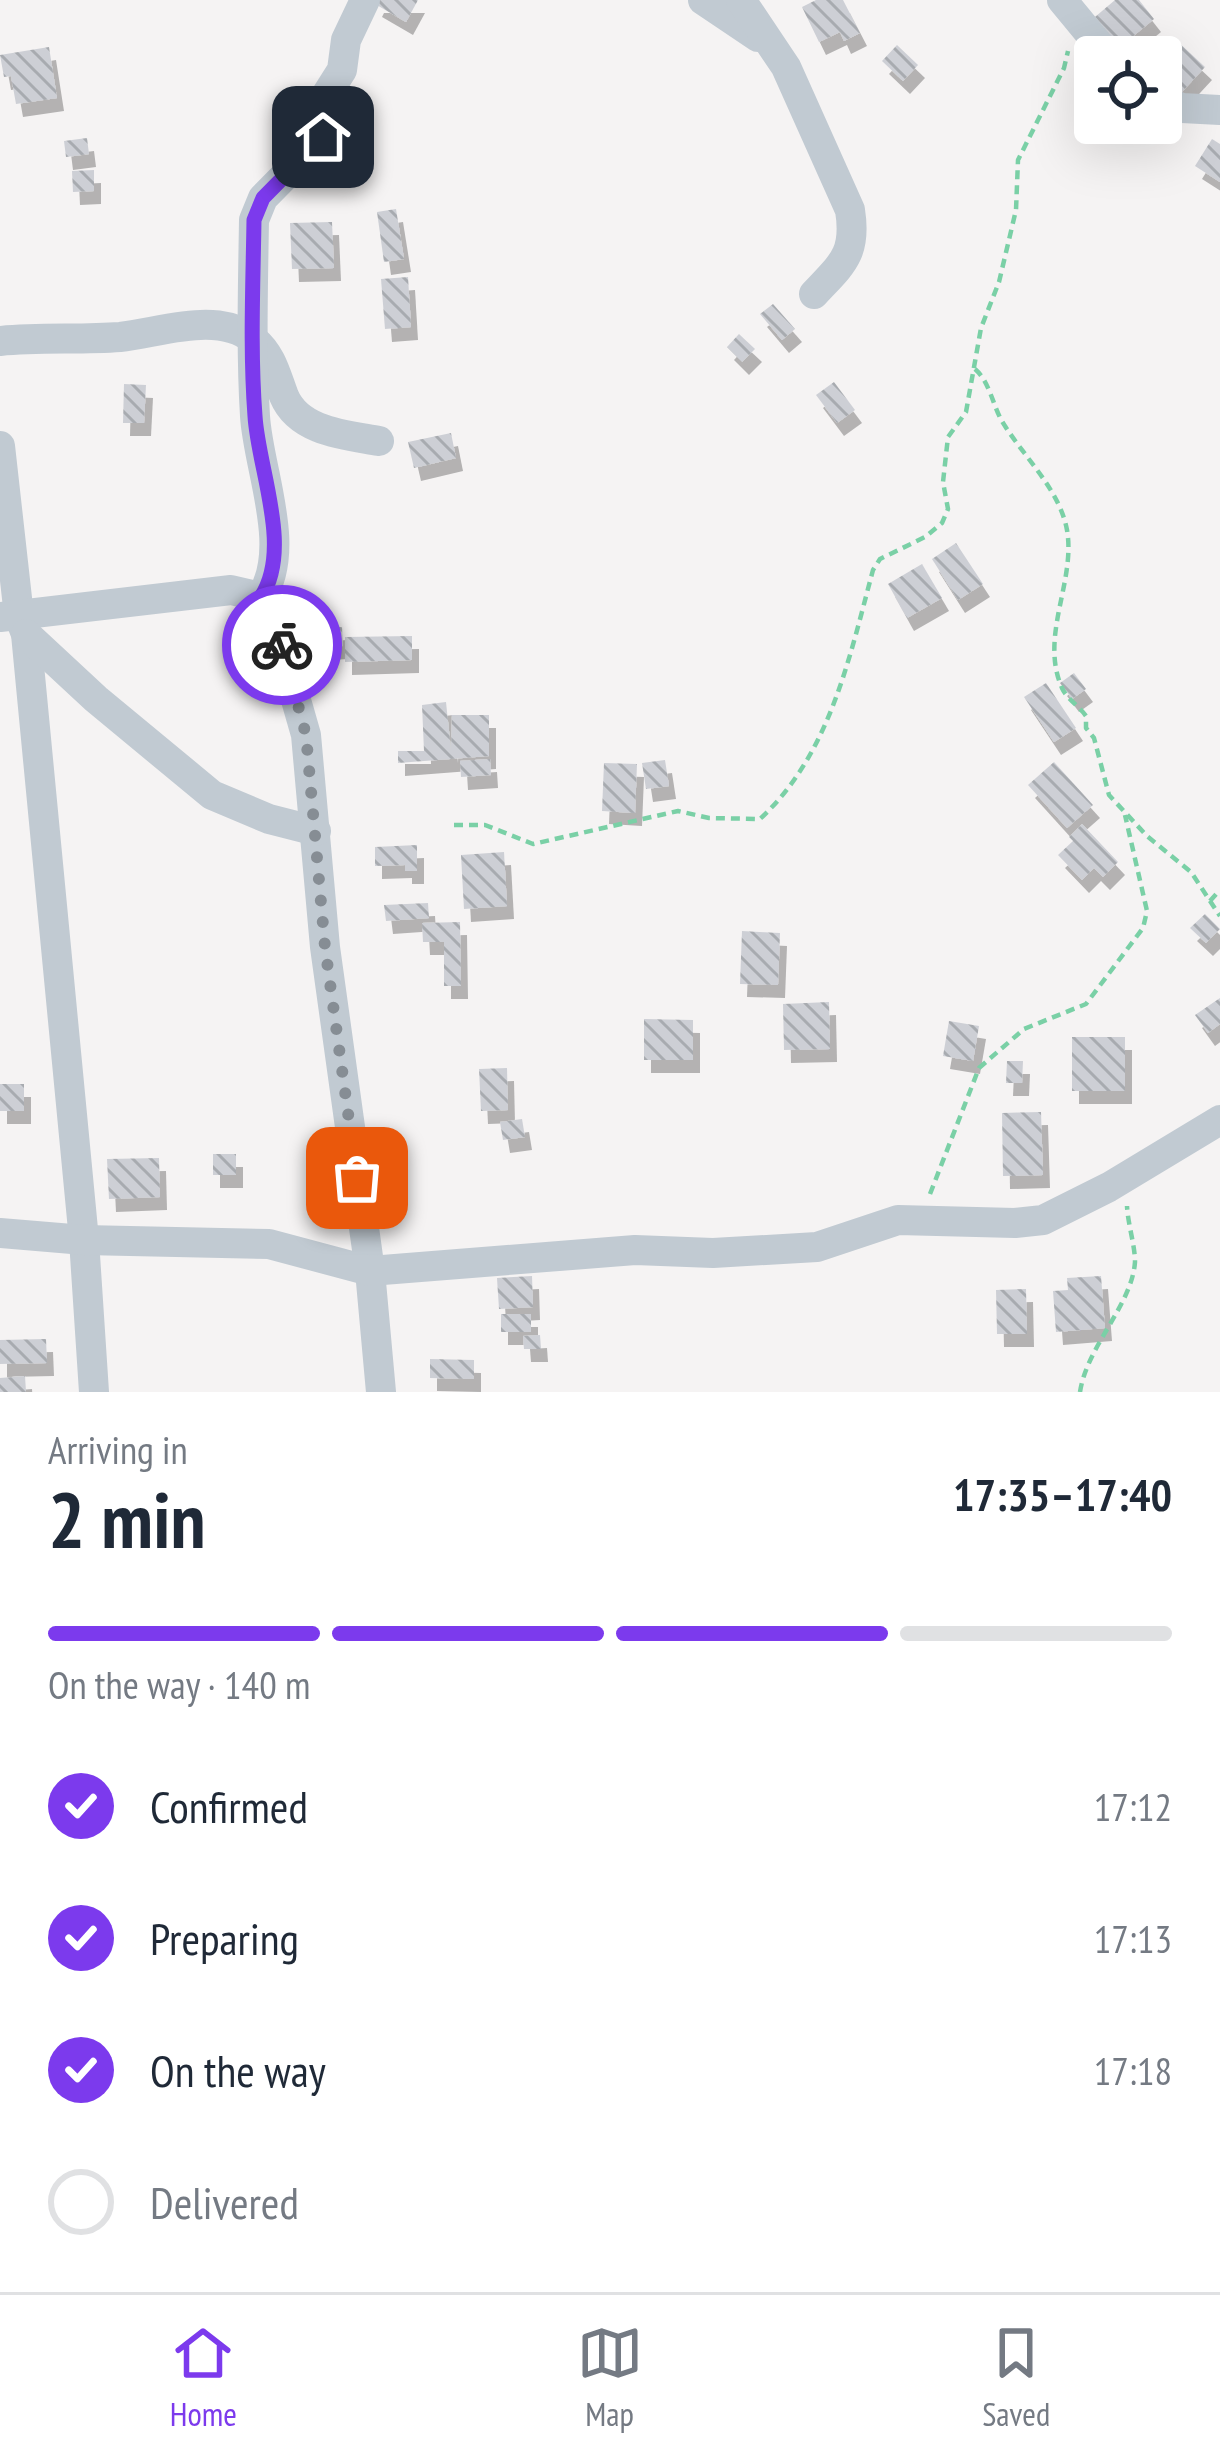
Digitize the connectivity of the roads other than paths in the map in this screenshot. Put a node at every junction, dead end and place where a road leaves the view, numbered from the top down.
1 (365, 0) edge
2 (703, 0) edge
3 (741, 0) edge
4 (1062, 0) edge
5 (1091, 36) edge
6 (769, 44) junction
7 (1182, 108) edge
8 (1220, 110) edge
9 (814, 294) dead end
10 (252, 338) junction
11 (0, 341) edge
12 (379, 441) dead end
13 (0, 446) edge
14 (261, 597) junction
15 (15, 622) edge
16 (316, 831) junction
17 (1220, 1120) edge
18 (0, 1233) edge
19 (83, 1240) junction
20 (370, 1270) junction
21 (94, 1392) edge
22 (381, 1392) edge

1 - 10 street
2 - 6 street
3 - 6 street
4 - 5 street
6 - 9 street
7 - 8 street
10 - 11 street
10 - 12 street
10 - 14 street
13 - 15 street
14 - 15 street
14 - 16 street
15 - 16 street
15 - 19 street
16 - 20 street
17 - 20 street
18 - 19 street
19 - 20 street
19 - 21 street
20 - 22 street

